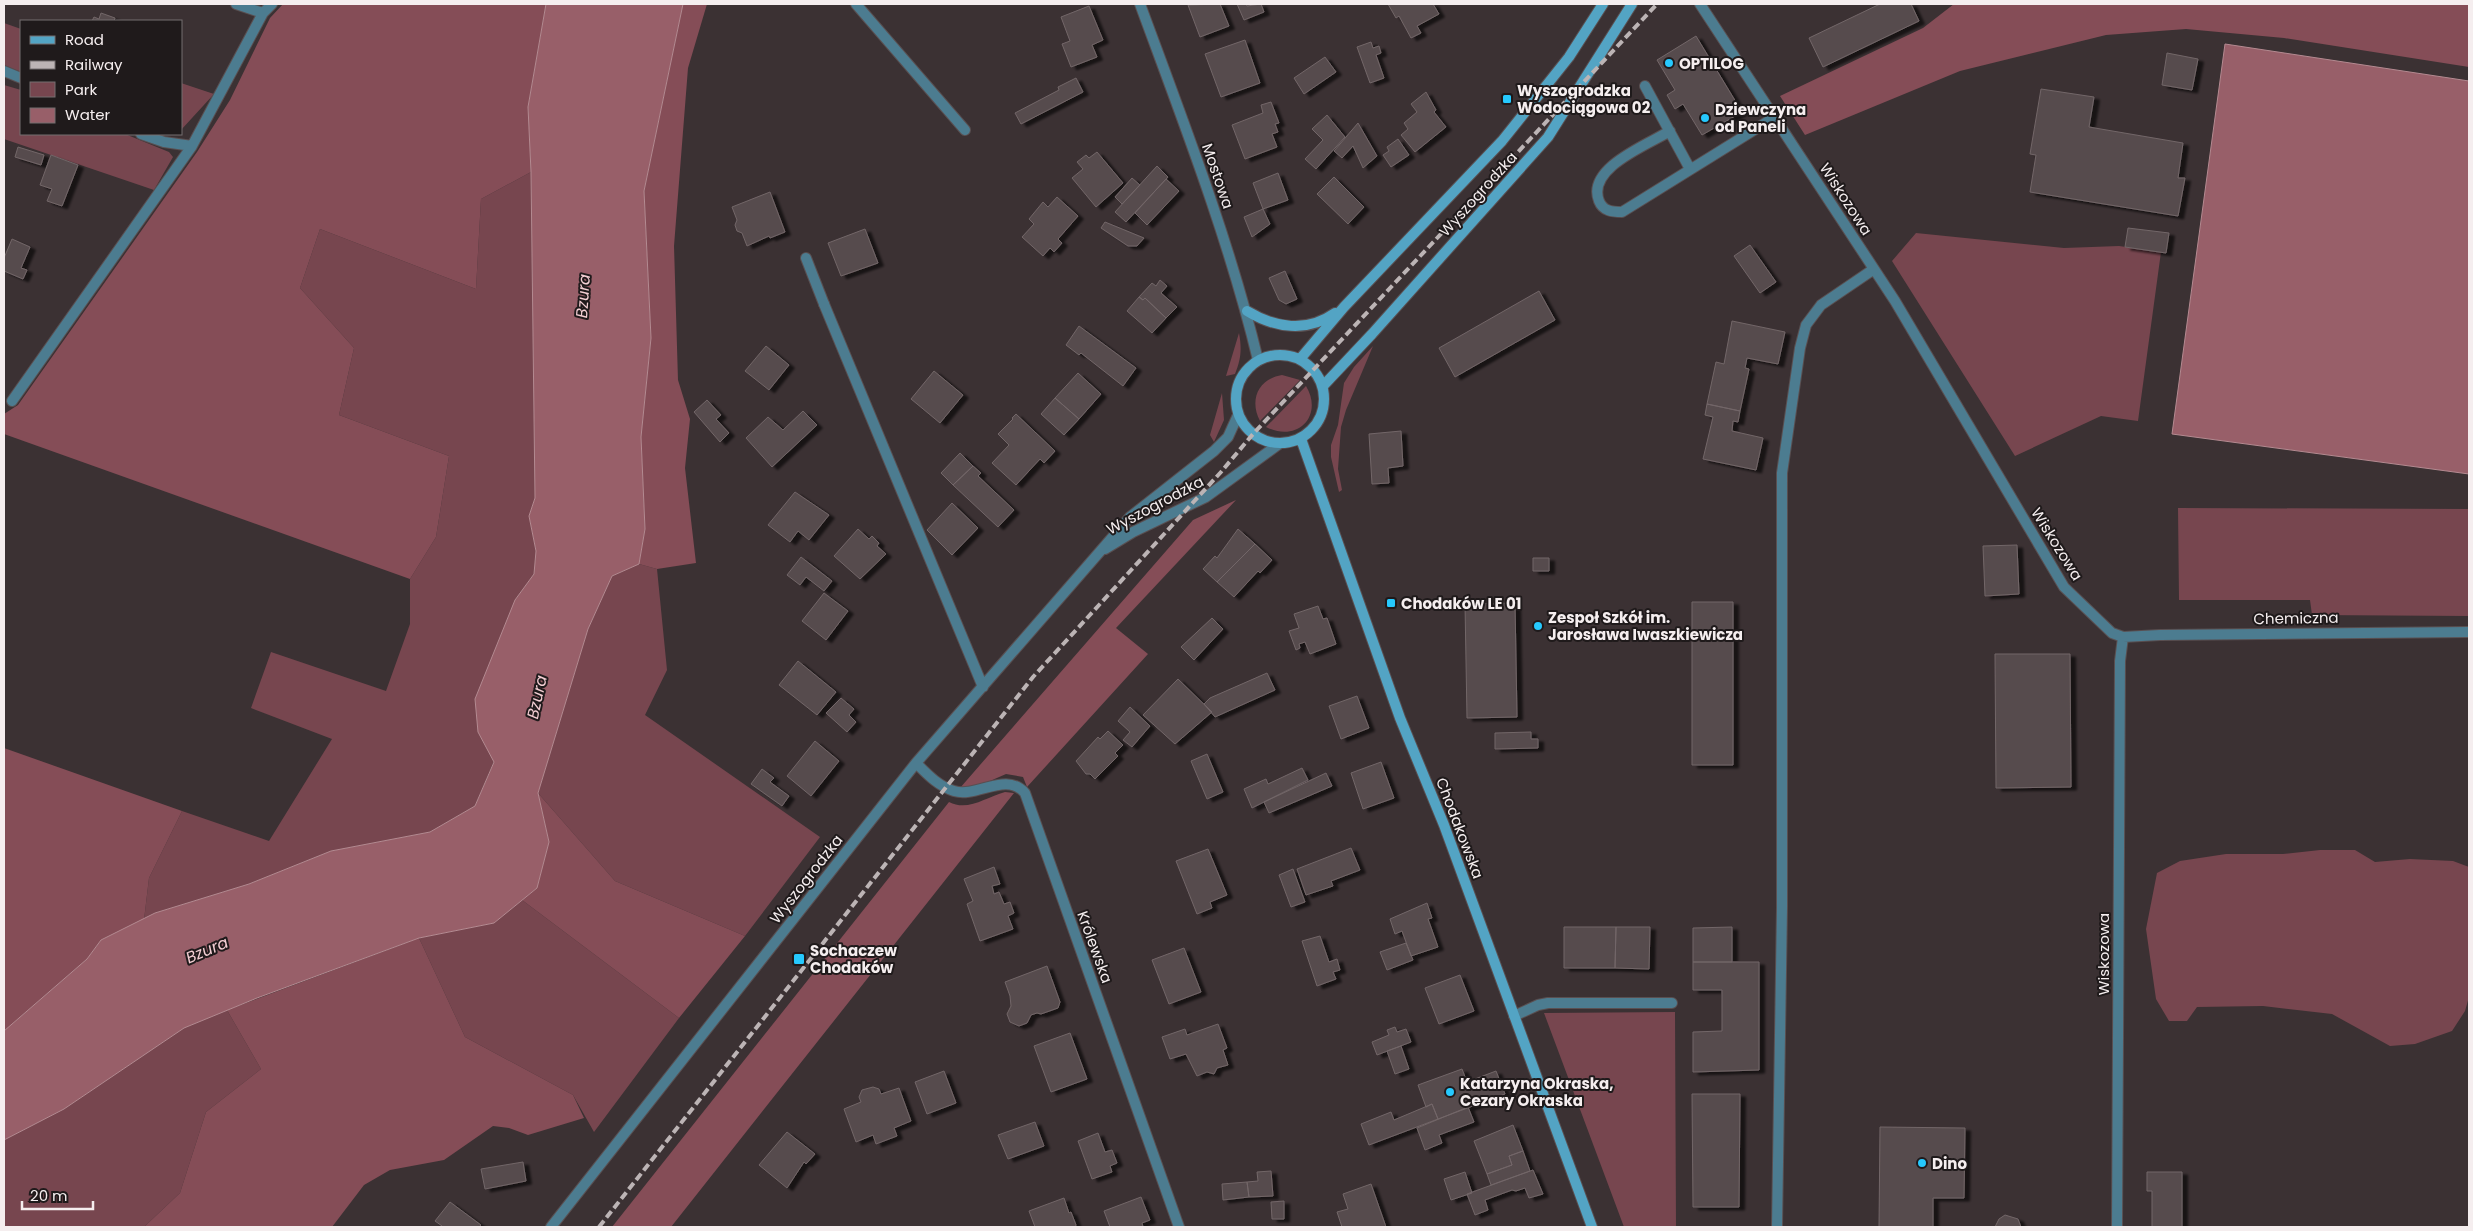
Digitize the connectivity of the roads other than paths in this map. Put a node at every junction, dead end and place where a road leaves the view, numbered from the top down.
1 (236, 4) edge
2 (272, 4) edge
3 (856, 4) edge
4 (1140, 4) edge
5 (1603, 4) edge
6 (1632, 4) edge
7 (1700, 4) edge
8 (263, 13) junction
9 (4, 71) edge
10 (20, 78) edge
11 (1645, 86) dead end
12 (1775, 117) junction
13 (966, 130) dead end
14 (1670, 131) junction
15 (143, 135) edge
16 (192, 146) junction
17 (1690, 169) junction
18 (806, 258) dead end
19 (1874, 269) junction
20 (1344, 307) junction
21 (1247, 312) junction
22 (1300, 359) junction
23 (1258, 360) junction
24 (1323, 386) junction
25 (12, 401) dead end
26 (1238, 415) junction
27 (1301, 439) junction
28 (1279, 444) junction
29 (1094, 556) junction
30 (2469, 632) edge
31 (2123, 637) junction
32 (983, 687) junction
33 (916, 764) junction
34 (1672, 1003) dead end
35 (1514, 1016) junction
36 (552, 1227) edge
37 (1179, 1227) edge
38 (1592, 1227) edge
39 (1777, 1227) edge
40 (2117, 1227) edge

1 - 8 street
2 - 8 street
3 - 13 street
4 - 21 street, Mostowa
5 - 20 main road, Wyszogrodzka
6 - 24 main road, Wyszogrodzka
7 - 12 street, Wiskozowa
8 - 16 street
9 - 10 street
11 - 14 street
12 - 17 street
12 - 19 street, Wiskozowa
14 - 17 street
14 - 17 street
15 - 16 street
16 - 25 street
18 - 32 street
19 - 31 street, Wiskozowa
19 - 39 street
20 - 21 main road
20 - 22 main road, Wyszogrodzka
21 - 23 street, Mostowa
22 - 23 main road
22 - 24 main road
23 - 26 main road
24 - 27 main road
26 - 28 main road
26 - 29 street, Wyszogrodzka
27 - 28 main road
27 - 35 main road, Chodakowska
28 - 29 street, Wyszogrodzka
29 - 32 street, Wyszogrodzka
30 - 31 street, Chemiczna
31 - 40 street, Wiskozowa
32 - 33 street, Wyszogrodzka
33 - 36 street, Wyszogrodzka
33 - 37 street, Królewska
34 - 35 street
35 - 38 main road, Chodakowska

